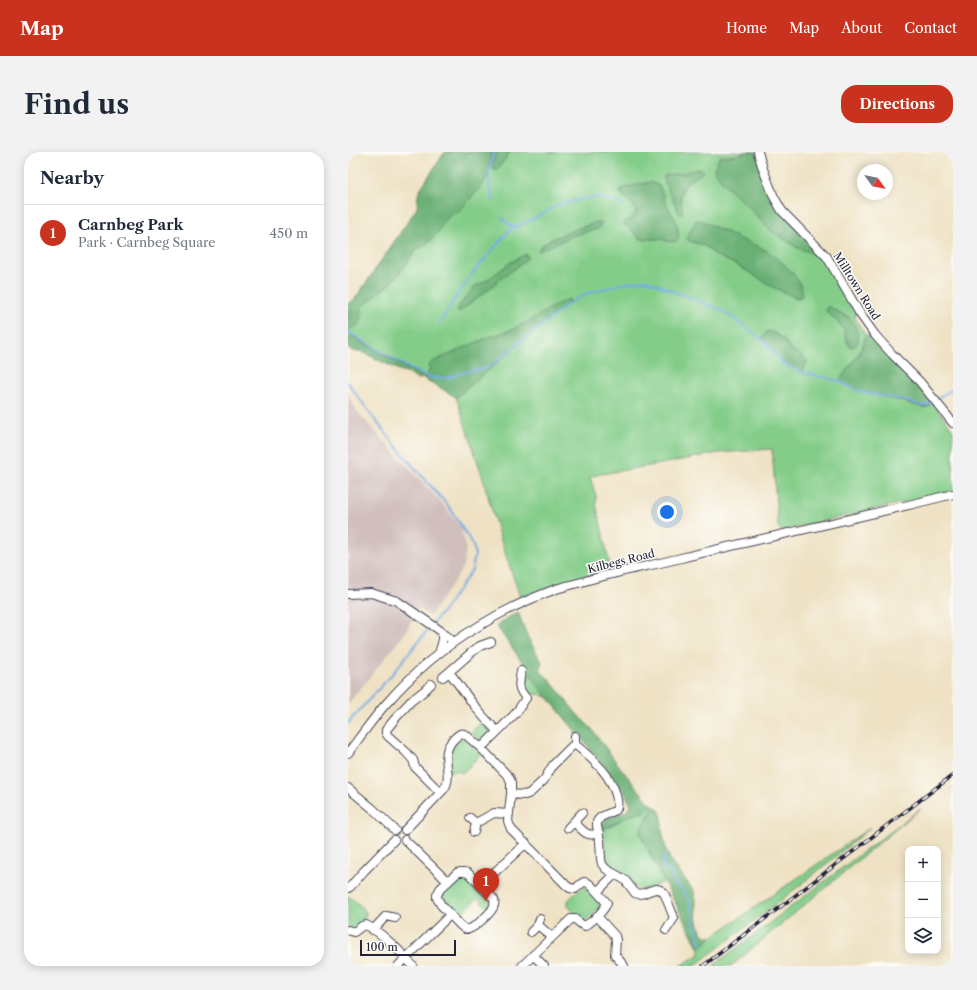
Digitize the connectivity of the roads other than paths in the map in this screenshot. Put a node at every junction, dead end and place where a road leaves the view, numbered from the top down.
1 (758, 152) edge
2 (953, 423) edge
3 (953, 494) edge
4 (348, 594) edge
5 (440, 631) junction
6 (454, 642) junction
7 (492, 642) dead end
8 (439, 654) junction
9 (521, 671) dead end
10 (431, 684) dead end
11 (498, 731) junction
12 (575, 736) dead end
13 (575, 745) junction
14 (481, 748) junction
15 (348, 753) edge
16 (348, 788) edge
17 (440, 792) junction
18 (512, 794) junction
19 (582, 813) dead end
20 (509, 814) junction
21 (395, 830) junction
22 (405, 830) junction
23 (474, 832) dead end
24 (599, 833) junction
25 (394, 840) junction
26 (405, 840) junction
27 (526, 843) junction
28 (615, 874) junction
29 (448, 882) junction
30 (481, 885) junction
31 (348, 888) edge
32 (597, 892) junction
33 (450, 915) junction
34 (596, 916) junction
35 (395, 918) dead end
36 (348, 930) edge
37 (373, 930) junction
38 (666, 930) dead end
39 (531, 932) dead end
40 (552, 937) junction
41 (533, 955) junction
42 (406, 958) junction
43 (398, 966) edge
44 (413, 966) edge
45 (522, 966) edge
46 (544, 966) edge
47 (624, 966) edge

1 - 2 street, Milltown Road
3 - 6 street, Kilbegs Road
4 - 5 street
5 - 6 street
5 - 8 street
6 - 8 street, Kilbegs Road
7 - 11 street
8 - 15 street, Kilbegs Road
9 - 11 street
10 - 17 street
11 - 14 street
12 - 13 street
13 - 18 street
13 - 24 street
14 - 17 street
14 - 18 street
16 - 21 street
17 - 22 street
18 - 20 street
19 - 24 street
20 - 23 street
20 - 27 street
21 - 22 street
21 - 25 street
22 - 26 street
24 - 28 street
25 - 26 street
25 - 31 street
26 - 29 street
27 - 30 street
27 - 32 street
28 - 32 street
28 - 38 street
29 - 30 street
29 - 33 street
30 - 33 street
32 - 34 street
33 - 42 street
34 - 40 street
34 - 47 street
35 - 37 street
36 - 37 street
37 - 42 street
39 - 40 street
40 - 41 street
41 - 45 street
41 - 46 street
42 - 43 street
42 - 44 street

